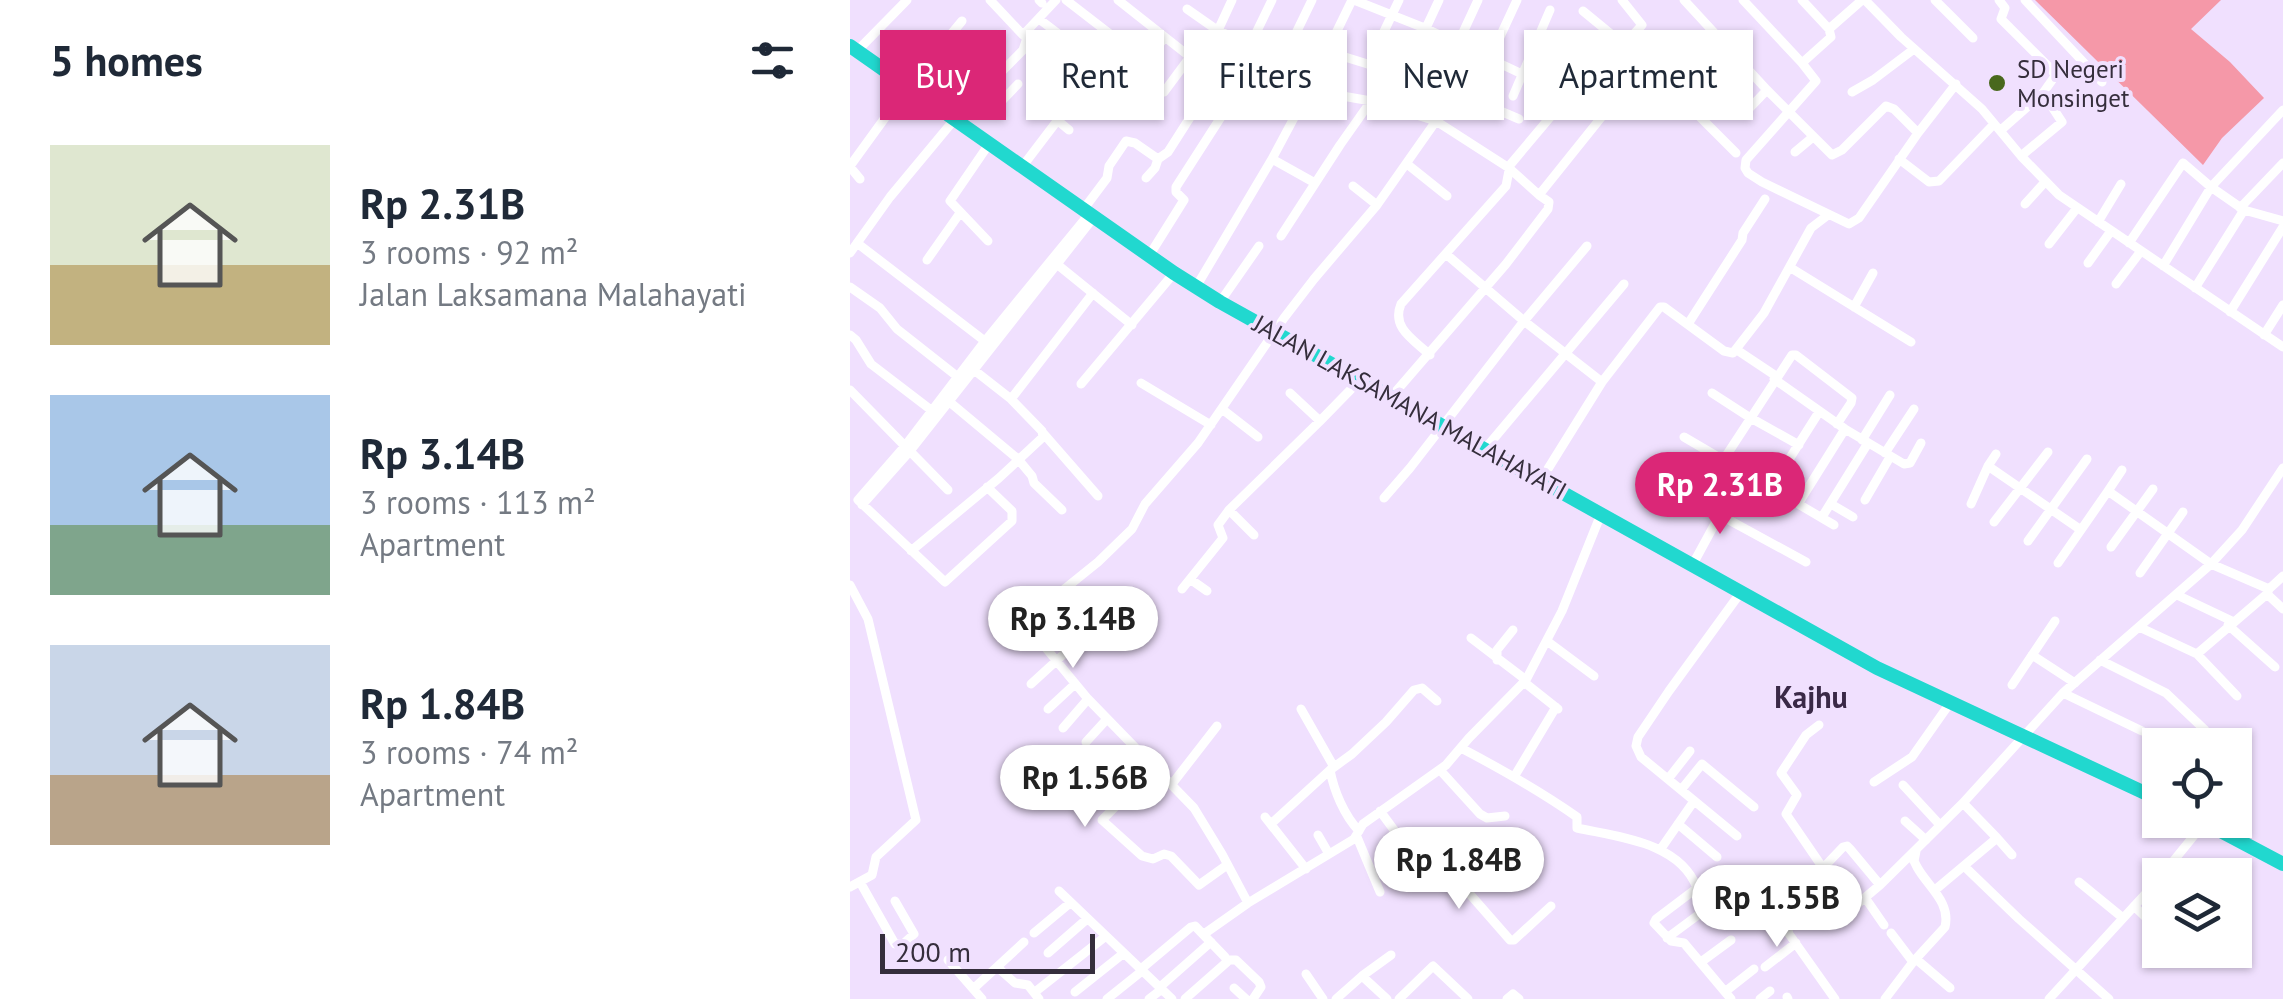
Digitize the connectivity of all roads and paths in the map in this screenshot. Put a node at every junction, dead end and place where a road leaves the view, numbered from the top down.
1 (908, 0) edge
2 (990, 0) edge
3 (1056, 0) edge
4 (1066, 0) edge
5 (1118, 0) edge
6 (1232, 0) edge
7 (1272, 0) edge
8 (1312, 0) edge
9 (1353, 0) edge
10 (1399, 0) edge
11 (1440, 0) edge
12 (1478, 0) edge
13 (1517, 0) edge
14 (1622, 0) edge
15 (1684, 0) edge
16 (1743, 0) edge
17 (1802, 0) edge
18 (1864, 0) edge
19 (1935, 0) edge
20 (1999, 0) edge
21 (2025, 0) edge
22 (1187, 9) dead end
23 (1550, 10) dead end
24 (1583, 11) dead end
25 (1393, 14) junction
26 (1038, 19) junction
27 (962, 20) dead end
28 (1426, 29) joint
29 (1829, 29) junction
30 (954, 30) edge
31 (1053, 30) edge
32 (1105, 30) edge
33 (1216, 30) joint
34 (1257, 30) edge
35 (1297, 30) edge
36 (1338, 30) edge
37 (1385, 30) edge
38 (1464, 30) edge
39 (1503, 30) edge
40 (1606, 30) edge
41 (1638, 30) edge
42 (1711, 30) edge
43 (1023, 35) junction
44 (1165, 37) joint
45 (1973, 38) dead end
46 (854, 49) edge
47 (1914, 49) junction
48 (1802, 64) junction
49 (1504, 66) edge
50 (880, 67) edge
51 (1006, 67) edge
52 (1522, 74) junction
53 (1753, 75) edge
54 (2102, 82) dead end
55 (1018, 84) dead end
56 (1956, 84) junction
57 (1767, 90) junction
58 (1164, 92) dead end
59 (1852, 92) dead end
60 (2043, 93) junction
61 (1513, 96) dead end
62 (1006, 97) edge
63 (1753, 105) edge
64 (1367, 108) edge
65 (2283, 110) edge
66 (1788, 112) junction
67 (1504, 113) edge
68 (1519, 119) dead end
69 (884, 120) edge
70 (954, 120) joint
71 (1188, 120) edge
72 (1219, 120) edge
73 (1292, 120) edge
74 (1433, 120) edge
75 (1548, 120) edge
76 (1599, 120) edge
77 (1704, 120) edge
78 (1436, 121) junction
79 (1998, 127) junction
80 (1069, 130) dead end
81 (1918, 132) junction
82 (1812, 137) junction
83 (989, 144) junction
84 (1736, 152) dead end
85 (1794, 152) dead end
86 (2021, 156) junction
87 (1272, 158) junction
88 (1899, 158) junction
89 (1158, 159) junction
90 (1407, 164) junction
91 (2283, 164) edge
92 (850, 167) edge
93 (1022, 167) junction
94 (1509, 168) junction
95 (1146, 178) dead end
96 (860, 179) dead end
97 (1315, 182) junction
98 (2045, 182) junction
99 (2121, 184) dead end
100 (1354, 186) dead end
101 (2210, 188) junction
102 (1539, 195) junction
103 (1447, 196) dead end
104 (1767, 200) dead end
105 (2024, 204) dead end
106 (1377, 205) junction
107 (2077, 208) junction
108 (2242, 209) junction
109 (960, 213) junction
110 (1089, 214) junction
111 (1827, 216) junction
112 (2282, 220) edge
113 (2098, 222) junction
114 (2111, 231) junction
115 (1281, 236) dead end
116 (988, 241) dead end
117 (2129, 243) junction
118 (2049, 244) dead end
119 (1260, 246) dead end
120 (1588, 246) dead end
121 (852, 248) edge
122 (2141, 252) junction
123 (1446, 254) junction
124 (1149, 256) junction
125 (927, 260) dead end
126 (1054, 261) junction
127 (2088, 263) dead end
128 (2163, 266) junction
129 (1791, 268) junction
130 (1873, 272) dead end
131 (1174, 273) junction
132 (1624, 284) dead end
133 (2116, 284) dead end
134 (1196, 286) junction
135 (850, 287) edge
136 (1486, 288) junction
137 (2195, 288) junction
138 (1093, 293) junction
139 (1220, 302) junction
140 (2283, 304) edge
141 (1854, 307) junction
142 (2230, 312) junction
143 (1524, 321) junction
144 (1688, 324) junction
145 (1132, 325) junction
146 (1275, 332) junction
147 (850, 335) edge
148 (2264, 335) junction
149 (1911, 342) dead end
150 (988, 344) junction
151 (2283, 347) edge
152 (1737, 350) junction
153 (1430, 354) junction
154 (1565, 354) junction
155 (974, 370) junction
156 (1775, 378) junction
157 (961, 380) junction
158 (1360, 380) junction
159 (1602, 382) junction
160 (1141, 383) dead end
161 (1080, 384) dead end
162 (1712, 392) dead end
163 (1290, 393) dead end
164 (852, 395) edge
165 (1890, 395) dead end
166 (1392, 396) junction
167 (946, 399) junction
168 (1010, 399) junction
169 (1914, 408) dead end
170 (1222, 410) junction
171 (1819, 412) junction
172 (935, 413) junction
173 (1750, 418) junction
174 (1320, 422) junction
175 (1211, 425) junction
176 (1444, 426) junction
177 (1841, 427) junction
178 (1043, 433) junction
179 (1684, 436) dead end
180 (1258, 437) dead end
181 (1865, 442) junction
182 (1921, 444) dead end
183 (1798, 445) junction
184 (908, 448) junction
185 (1485, 449) junction
186 (2048, 452) dead end
187 (1996, 454) dead end
188 (1888, 455) junction
189 (2087, 458) dead end
190 (1018, 459) junction
191 (1724, 459) junction
192 (1788, 461) dead end
193 (1988, 466) junction
194 (2283, 468) edge
195 (2122, 470) dead end
196 (1743, 472) junction
197 (1656, 476) dead end
198 (1541, 480) junction
199 (2022, 487) junction
200 (987, 488) junction
201 (2153, 489) dead end
202 (948, 490) dead end
203 (2108, 492) junction
204 (1098, 496) dead end
205 (1384, 498) dead end
206 (1866, 500) dead end
207 (1798, 504) junction
208 (1830, 504) junction
209 (1971, 504) dead end
210 (2052, 509) junction
211 (1062, 510) dead end
212 (1229, 510) junction
213 (2136, 512) junction
214 (2184, 512) dead end
215 (1601, 514) junction
216 (1718, 514) junction
217 (1854, 517) dead end
218 (1822, 518) junction
219 (1994, 522) dead end
220 (1834, 525) dead end
221 (2081, 530) junction
222 (2168, 534) junction
223 (1254, 535) dead end
224 (2028, 541) dead end
225 (2111, 547) dead end
226 (911, 550) junction
227 (1806, 562) dead end
228 (1693, 564) junction
229 (2058, 564) dead end
230 (2211, 564) junction
231 (2140, 573) dead end
232 (2283, 576) edge
233 (1190, 578) junction
234 (850, 585) edge
235 (1182, 588) dead end
236 (1207, 591) dead end
237 (2268, 591) junction
238 (1741, 592) junction
239 (2177, 595) junction
240 (2283, 610) edge
241 (2054, 620) dead end
242 (2231, 623) junction
243 (2139, 627) junction
244 (1089, 630) dead end
245 (1513, 630) dead end
246 (1471, 638) dead end
247 (1547, 641) junction
248 (2196, 654) junction
249 (2032, 655) junction
250 (1498, 660) junction
251 (2100, 660) junction
252 (1056, 661) junction
253 (2275, 667) dead end
254 (1594, 676) dead end
255 (1525, 681) junction
256 (2075, 683) junction
257 (1031, 684) dead end
258 (1076, 684) junction
259 (2012, 685) dead end
260 (2064, 693) junction
261 (2237, 696) dead end
262 (1088, 699) junction
263 (1437, 701) dead end
264 (1950, 703) junction
265 (1048, 709) dead end
266 (1300, 709) dead end
267 (1107, 719) junction
268 (1819, 725) dead end
269 (1217, 726) dead end
270 (1063, 728) dead end
271 (2203, 728) edge
272 (2142, 731) dead end
273 (2024, 736) junction
274 (1519, 739) dead end
275 (1086, 742) dead end
276 (1533, 747) junction
277 (1461, 748) junction
278 (1690, 752) dead end
279 (1332, 768) junction
280 (1440, 770) junction
281 (1514, 777) junction
282 (1668, 779) junction
283 (1874, 782) dead end
284 (1172, 784) junction
285 (1902, 784) dead end
286 (1681, 790) junction
287 (2142, 792) edge
288 (1127, 795) dead end
289 (1694, 801) junction
290 (1963, 803) junction
291 (1754, 807) dead end
292 (1380, 811) junction
293 (1505, 816) dead end
294 (1905, 822) dead end
295 (1678, 824) junction
296 (1940, 825) junction
297 (1358, 834) junction
298 (1318, 835) dead end
299 (1737, 836) dead end
300 (1996, 838) junction
301 (2234, 838) edge
302 (1926, 840) junction
303 (1660, 850) junction
304 (1916, 851) junction
305 (1329, 854) junction
306 (2012, 856) dead end
307 (1717, 857) dead end
308 (2283, 864) edge
309 (1227, 865) junction
310 (1965, 866) junction
311 (1823, 868) junction
312 (1306, 869) junction
313 (854, 882) edge
314 (2079, 882) dead end
315 (1880, 885) junction
316 (1934, 890) junction
317 (1060, 892) dead end
318 (1380, 892) dead end
319 (2142, 897) edge
320 (1866, 899) junction
321 (1813, 900) junction
322 (895, 901) dead end
323 (1718, 901) dead end
324 (1070, 903) junction
325 (1248, 903) junction
326 (1551, 906) dead end
327 (2134, 906) junction
328 (2142, 914) edge
329 (2123, 918) junction
330 (1087, 919) junction
331 (1034, 932) dead end
332 (1106, 936) junction
333 (1208, 938) junction
334 (1668, 938) junction
335 (1731, 940) dead end
336 (1024, 942) dead end
337 (1796, 943) junction
338 (1048, 953) dead end
339 (1124, 953) junction
340 (1392, 955) dead end
341 (948, 960) dead end
342 (1227, 960) junction
343 (1915, 961) junction
344 (1701, 962) junction
345 (996, 967) junction
346 (2076, 968) junction
347 (1141, 970) junction
348 (1306, 974) dead end
349 (1362, 976) junction
350 (1161, 988) junction
351 (1234, 988) dead end
352 (1950, 988) dead end
353 (973, 989) junction
354 (1459, 989) junction
355 (1075, 992) dead end
356 (1770, 992) dead end
357 (1728, 995) edge
358 (1037, 996) edge
359 (982, 999) edge
360 (1107, 999) edge
361 (1149, 999) edge
362 (1172, 999) edge
363 (1185, 999) edge
364 (1249, 999) edge
365 (1323, 999) edge
366 (1336, 999) edge
367 (1388, 999) edge
368 (1399, 999) edge
369 (1449, 999) edge
370 (1468, 999) edge
371 (1506, 999) edge
372 (1519, 999) edge
373 (1760, 999) edge
374 (1835, 999) edge
375 (1885, 999) edge
376 (2050, 999) edge
377 (2109, 999) edge

1 - 46 street
2 - 43 street
3 - 26 street
4 - 32 street
5 - 44 street
6 - 33 street
7 - 34 street
8 - 35 street
9 - 25 street
9 - 36 street
10 - 25 street
11 - 28 street
12 - 38 street
13 - 39 street
14 - 41 street
15 - 42 street
16 - 48 street
17 - 29 street
18 - 29 street
18 - 47 street
19 - 45 street
20 - 60 street
21 - 54 street
22 - 33 street
23 - 52 street
24 - 40 street
25 - 28 street
25 - 37 street
26 - 31 street
26 - 43 street
27 - 30 street
29 - 48 street
43 - 51 street
44 - 58 street
46 - 50 highway, JALAN LAKSAMANA MALAHAYATI
47 - 56 street
47 - 59 street
48 - 66 street
49 - 52 street
52 - 61 street
53 - 57 street
55 - 62 street
56 - 79 street
56 - 81 street
57 - 63 street
57 - 66 street
60 - 79 street
60 - 86 street
64 - 97 street
65 - 101 street
66 - 82 street
66 - 111 street
67 - 68 street
69 - 92 street
70 - 83 highway, JALAN LAKSAMANA MALAHAYATI
70 - 121 street
71 - 89 street
72 - 124 street
73 - 87 street
74 - 78 street
75 - 94 street
76 - 102 street
77 - 84 street
78 - 90 street
78 - 94 street
79 - 86 street
79 - 88 street
80 - 93 street
81 - 82 street
81 - 88 street
82 - 85 street
83 - 93 highway, JALAN LAKSAMANA MALAHAYATI
83 - 109 street
86 - 98 street
87 - 97 street
87 - 134 street
88 - 111 street
89 - 95 street
89 - 110 street
90 - 103 street
90 - 106 street
91 - 108 street
92 - 96 street
93 - 110 highway, JALAN LAKSAMANA MALAHAYATI
94 - 102 street
94 - 123 street
97 - 115 street
98 - 105 street
98 - 107 street
99 - 113 street
100 - 106 street
101 - 108 street
101 - 117 street
101 - 128 street
102 - 136 street
104 - 144 street
106 - 146 street
107 - 113 street
107 - 118 street
108 - 112 street
108 - 137 street
109 - 116 street
109 - 125 street
110 - 124 highway, JALAN LAKSAMANA MALAHAYATI
110 - 126 street
111 - 129 street
112 - 142 street
113 - 114 street
114 - 117 street
114 - 127 street
117 - 122 street
119 - 139 street
120 - 143 street
121 - 150 street
122 - 128 street
122 - 133 street
123 - 136 street
123 - 153 street
124 - 131 highway, JALAN LAKSAMANA MALAHAYATI
126 - 138 street
126 - 150 street
128 - 137 street
129 - 141 street
129 - 152 street
130 - 141 street
131 - 134 highway, JALAN LAKSAMANA MALAHAYATI
131 - 145 street
132 - 154 street
134 - 139 highway, JALAN LAKSAMANA MALAHAYATI
135 - 157 street
136 - 143 street
136 - 153 street
137 - 142 street
138 - 145 street
138 - 168 street
139 - 146 highway, JALAN LAKSAMANA MALAHAYATI
140 - 148 street
141 - 149 street
142 - 148 street
143 - 154 street
143 - 176 street
144 - 152 street
144 - 159 street
145 - 161 street
146 - 158 highway, JALAN LAKSAMANA MALAHAYATI
146 - 170 street
147 - 172 street
148 - 151 street
150 - 155 street
150 - 157 street
152 - 156 street
153 - 166 street
154 - 159 street
154 - 185 street
155 - 157 street
155 - 168 street
156 - 171 street
156 - 173 street
156 - 177 street
157 - 167 street
158 - 166 highway, JALAN LAKSAMANA MALAHAYATI
158 - 174 street
159 - 198 street
160 - 175 street
162 - 173 street
163 - 174 street
164 - 184 street
165 - 181 street
166 - 176 highway, JALAN LAKSAMANA MALAHAYATI
167 - 172 street
167 - 190 street
168 - 178 street
169 - 188 street
170 - 175 street
170 - 180 street
171 - 177 street
171 - 183 street
172 - 184 street
173 - 183 street
173 - 191 street
174 - 212 street
175 - 252 street
176 - 185 highway, JALAN LAKSAMANA MALAHAYATI
176 - 205 street
177 - 181 street
177 - 207 street
178 - 190 street
178 - 204 street
179 - 191 street
181 - 188 street
181 - 208 street
182 - 188 street
183 - 192 street
184 - 202 street
184 - 226 street
185 - 198 highway, JALAN LAKSAMANA MALAHAYATI
186 - 199 street
187 - 193 street
188 - 206 street
189 - 210 street
190 - 200 street
190 - 211 street
191 - 196 street
193 - 199 street
193 - 209 street
194 - 230 street
195 - 203 street
196 - 207 street
196 - 216 street
197 - 216 street
198 - 215 highway, JALAN LAKSAMANA MALAHAYATI
199 - 210 street
199 - 219 street
200 - 226 street
200 - 226 street
201 - 213 street
203 - 213 street
203 - 221 street
207 - 218 street
208 - 217 street
208 - 218 street
210 - 221 street
210 - 224 street
212 - 223 street
212 - 233 street
213 - 222 street
213 - 225 street
214 - 222 street
215 - 228 highway, JALAN LAKSAMANA MALAHAYATI
215 - 247 street
216 - 227 street
216 - 228 street
218 - 220 street
221 - 229 street
222 - 230 street
222 - 231 street
228 - 238 highway, JALAN LAKSAMANA MALAHAYATI
230 - 237 street
230 - 239 street
232 - 237 street
233 - 235 street
233 - 236 street
234 - 313 street
237 - 240 street
237 - 242 street
238 - 264 highway, JALAN LAKSAMANA MALAHAYATI
238 - 282 street
239 - 242 street
239 - 243 street
241 - 249 street
242 - 248 street
242 - 253 street
243 - 248 street
243 - 251 street
244 - 252 street
245 - 250 street
246 - 250 street
247 - 254 street
247 - 255 street
248 - 261 street
249 - 256 street
249 - 259 street
250 - 255 street
251 - 256 street
251 - 271 street
252 - 257 street
252 - 258 street
255 - 276 street
255 - 277 street
256 - 260 street
258 - 262 street
258 - 265 street
260 - 272 street
260 - 273 street
262 - 267 street
262 - 270 street
263 - 279 street
264 - 273 highway, JALAN LAKSAMANA MALAHAYATI
264 - 283 street
266 - 279 street
267 - 275 street
267 - 284 street
268 - 311 street
269 - 284 street
273 - 287 highway, JALAN LAKSAMANA MALAHAYATI
273 - 290 street
274 - 276 street
276 - 281 street
277 - 280 street
277 - 281 street
278 - 282 street
279 - 297 street
279 - 312 street
280 - 292 street
280 - 293 street
281 - 303 street
282 - 286 street
284 - 309 street
285 - 296 street
286 - 289 street
286 - 291 street
288 - 309 street
289 - 295 street
289 - 299 street
290 - 296 street
290 - 300 street
292 - 297 street
292 - 326 street
294 - 302 street
295 - 303 street
295 - 307 street
296 - 302 street
297 - 305 street
297 - 318 street
298 - 305 street
300 - 306 street
300 - 310 street
301 - 308 highway
302 - 304 street
303 - 334 street
304 - 315 street
304 - 316 street
305 - 312 street
309 - 325 street
310 - 316 street
310 - 346 street
311 - 315 street
311 - 321 street
312 - 325 street
313 - 322 street
314 - 329 street
315 - 320 street
316 - 343 street
317 - 324 street
319 - 327 street
320 - 321 street
320 - 343 street
321 - 337 street
323 - 334 street
324 - 330 street
324 - 331 street
325 - 333 street
327 - 328 street
327 - 329 street
329 - 346 street
330 - 332 street
330 - 338 street
332 - 339 street
332 - 358 street
333 - 342 street
333 - 347 street
333 - 350 street
334 - 344 street
335 - 344 street
336 - 345 street
337 - 357 street
337 - 374 street
339 - 347 street
339 - 355 street
340 - 349 street
341 - 353 street
342 - 363 street
342 - 364 street
343 - 352 street
343 - 375 street
344 - 357 street
345 - 353 street
345 - 358 street
346 - 376 street
346 - 377 street
347 - 350 street
347 - 360 street
348 - 365 street
349 - 366 street
349 - 367 street
350 - 361 street
350 - 362 street
351 - 364 street
353 - 359 street
354 - 368 street
354 - 369 street
354 - 370 street
356 - 373 street
371 - 372 street

